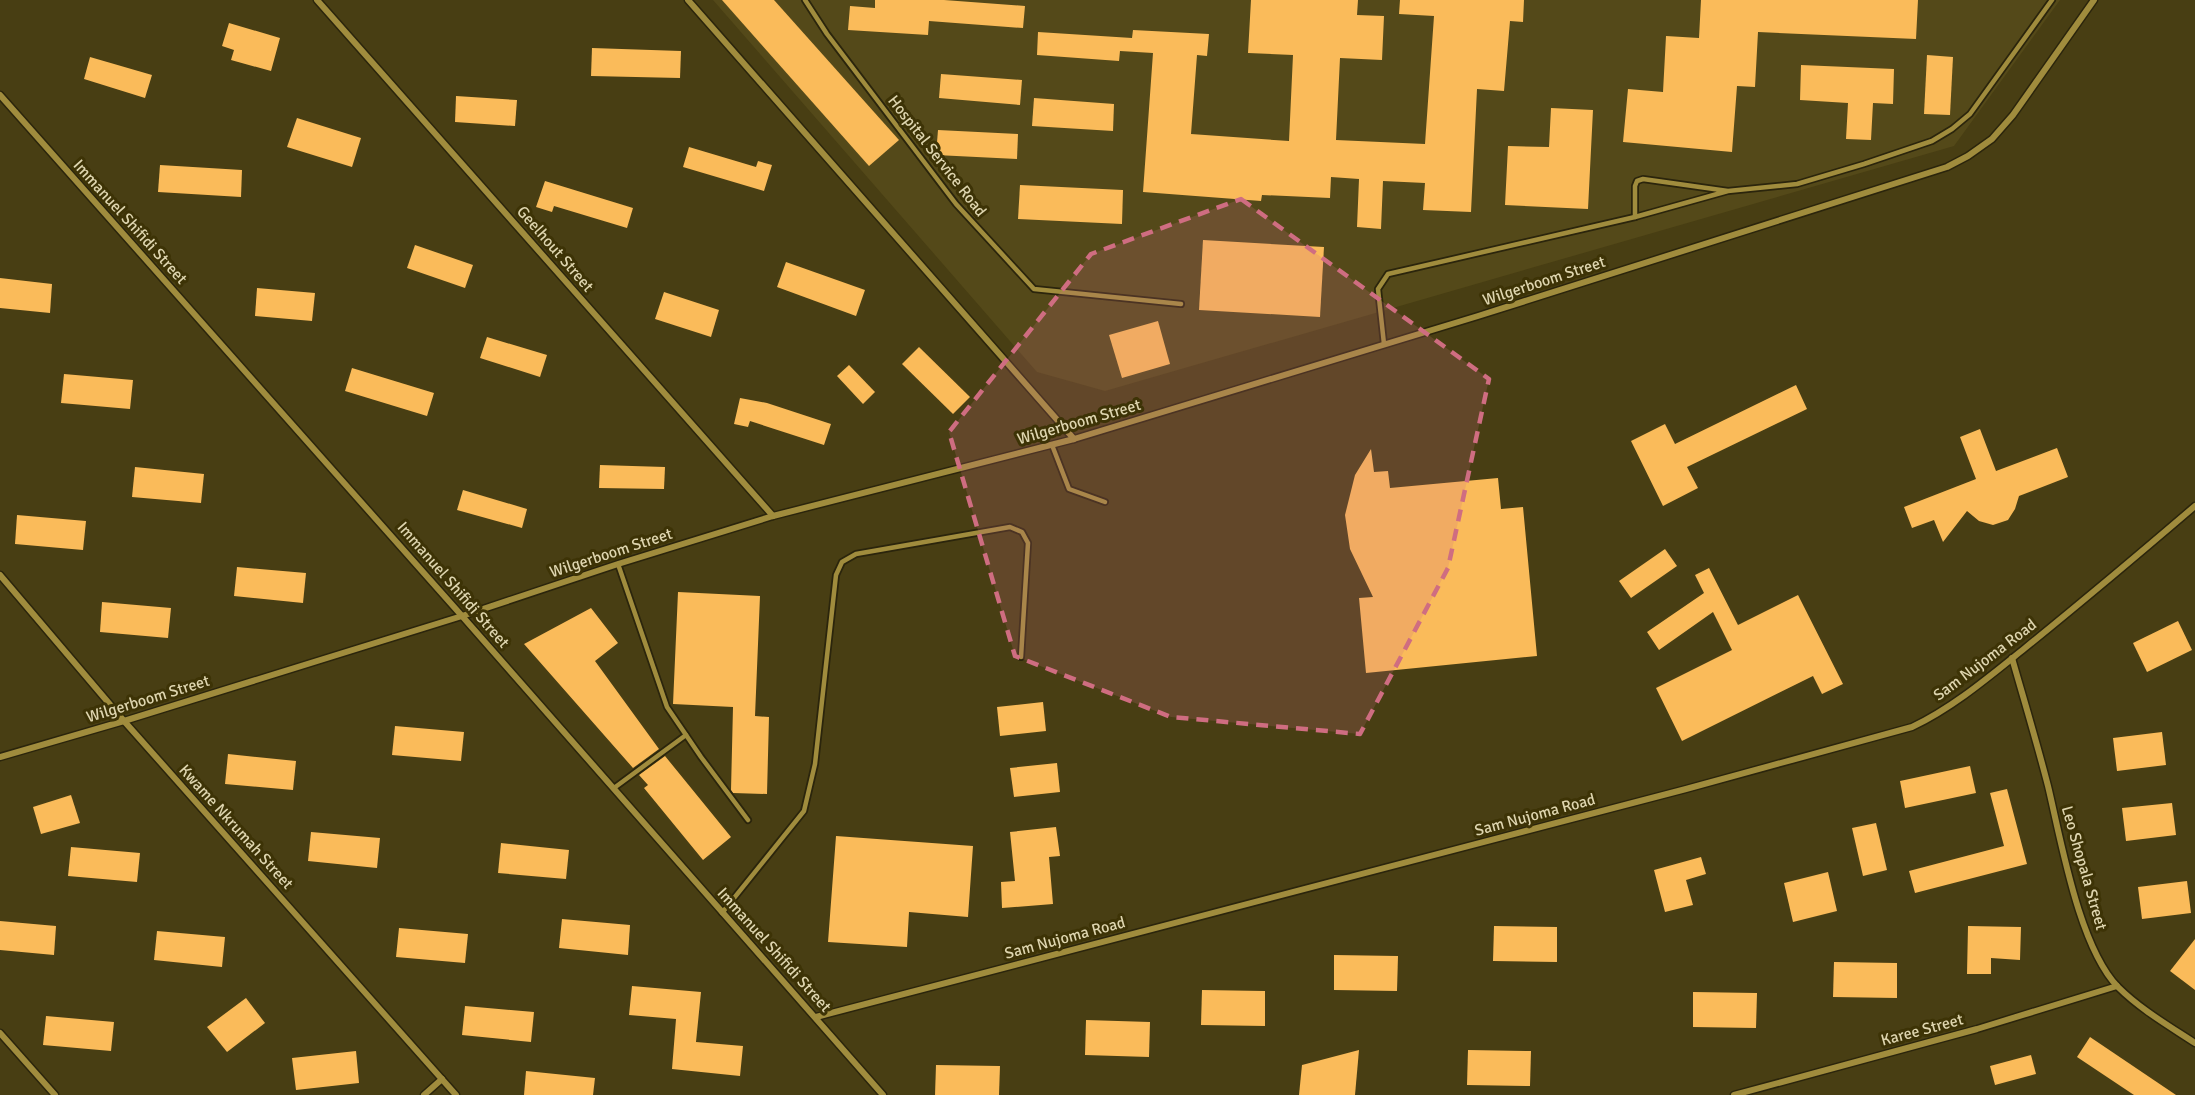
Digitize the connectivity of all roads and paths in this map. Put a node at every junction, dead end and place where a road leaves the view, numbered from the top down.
1 (317, 0) edge
2 (688, 0) edge
3 (805, 0) edge
4 (2052, 0) edge
5 (2094, 0) edge
6 (0, 95) edge
7 (1728, 190) junction
8 (1635, 218) junction
9 (1181, 304) dead end
10 (1384, 344) junction
11 (1074, 439) junction
12 (1052, 445) junction
13 (1105, 502) dead end
14 (2195, 506) edge
15 (773, 516) junction
16 (618, 564) junction
17 (0, 575) edge
18 (462, 616) junction
19 (1021, 657) dead end
20 (2012, 658) junction
21 (124, 721) junction
22 (686, 735) junction
23 (0, 757) edge
24 (614, 788) junction
25 (747, 819) dead end
26 (722, 913) junction
27 (2117, 986) junction
28 (816, 1017) junction
29 (0, 1033) edge
30 (2195, 1043) edge
31 (442, 1079) junction
32 (55, 1095) edge
33 (424, 1095) edge
34 (456, 1095) edge
35 (883, 1095) edge
36 (1734, 1095) edge

1 - 15 street, Geelhout Street
2 - 11 street
3 - 9 lane, Hospital Service Road
4 - 7 lane
5 - 10 street, Wilgerboom Street
6 - 18 street, Immanuel Shifidi Street
7 - 8 lane
7 - 8 lane
8 - 10 lane
10 - 11 street, Wilgerboom Street
11 - 12 street, Wilgerboom Street
12 - 13 lane
12 - 15 street, Wilgerboom Street
14 - 20 street, Sam Nujoma Road
15 - 16 street, Wilgerboom Street
16 - 18 street, Wilgerboom Street
16 - 22 lane
17 - 21 street, Kwame Nkrumah Street
18 - 21 street, Wilgerboom Street
18 - 24 street, Immanuel Shifidi Street
19 - 26 lane
20 - 27 street, Leo Shopala Street
20 - 28 street, Sam Nujoma Road
21 - 23 street, Wilgerboom Street
21 - 31 street, Kwame Nkrumah Street
22 - 24 lane
22 - 25 lane
24 - 26 street, Immanuel Shifidi Street
26 - 28 street, Immanuel Shifidi Street
27 - 30 street, Leo Shopala Street
27 - 36 street, Karee Street
28 - 35 street, Immanuel Shifidi Street
29 - 32 street
31 - 33 street
31 - 34 street, Kwame Nkrumah Street

